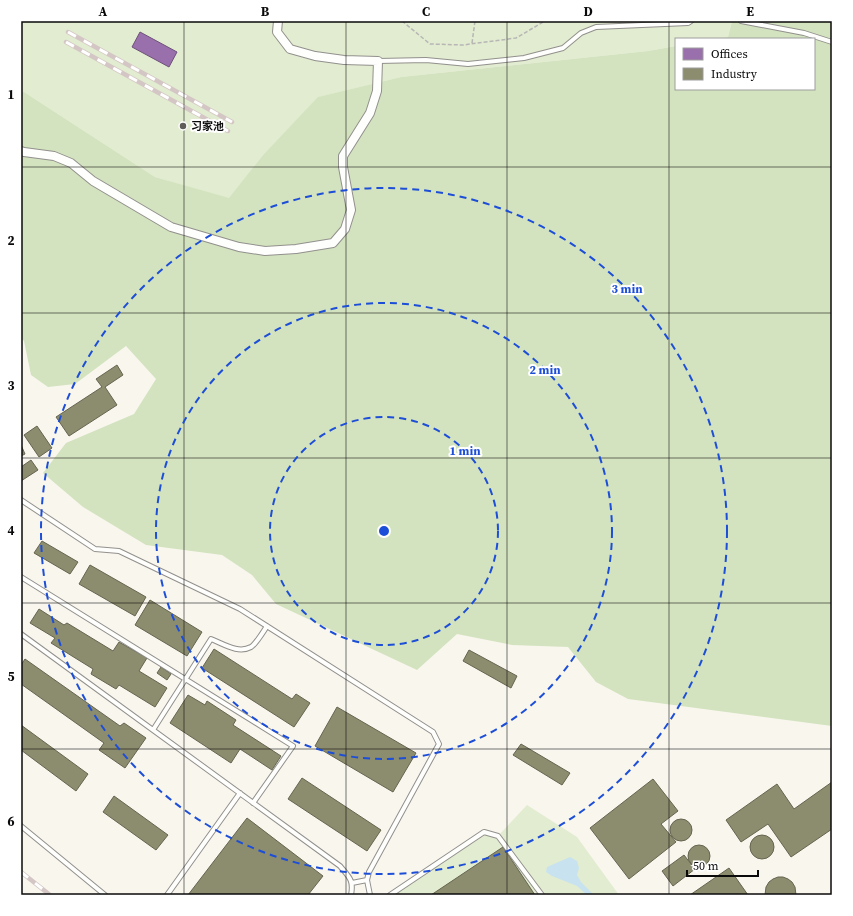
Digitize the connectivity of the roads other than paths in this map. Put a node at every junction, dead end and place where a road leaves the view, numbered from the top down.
1 (278, 21) edge
2 (691, 21) edge
3 (741, 21) edge
4 (832, 42) edge
5 (378, 61) junction
6 (21, 151) edge
7 (21, 500) edge
8 (21, 578) edge
9 (267, 626) junction
10 (21, 634) edge
11 (185, 679) junction
12 (153, 730) junction
13 (240, 793) junction
14 (254, 803) junction
15 (21, 826) edge
16 (367, 880) junction
17 (352, 883) junction
18 (105, 895) edge
19 (167, 895) edge
20 (351, 895) edge
21 (370, 895) edge
22 (390, 895) edge
23 (542, 895) edge

1 - 5 street
2 - 5 lane
3 - 4 lane
5 - 6 street
7 - 9 lane
8 - 11 lane
9 - 11 lane
9 - 16 lane
10 - 12 lane
11 - 12 lane
11 - 14 lane
12 - 13 lane
13 - 14 lane
13 - 19 lane
14 - 17 lane
15 - 18 lane
16 - 17 lane
16 - 21 lane
17 - 20 lane
22 - 23 lane

